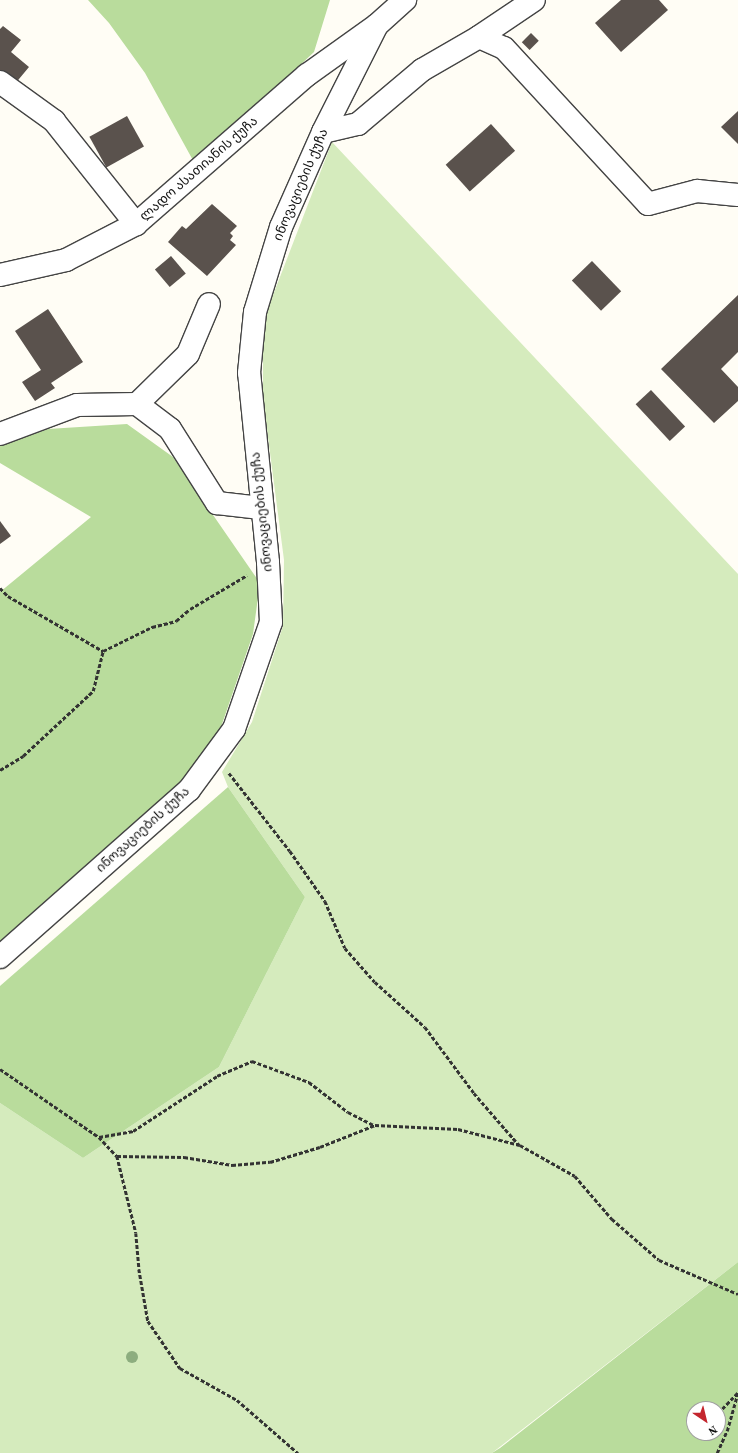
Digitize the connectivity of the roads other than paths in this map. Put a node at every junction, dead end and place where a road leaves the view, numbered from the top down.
1 (405, 0) edge
2 (534, 0) edge
3 (377, 25) junction
4 (479, 37) junction
5 (0, 82) edge
6 (322, 132) junction
7 (738, 196) edge
8 (136, 224) junction
9 (0, 275) edge
10 (209, 304) dead end
11 (137, 404) junction
12 (0, 434) edge
13 (261, 508) junction
14 (0, 957) edge

1 - 3 street, ინოვაციების ქუჩა
2 - 4 street
3 - 6 street, ინოვაციების ქუჩა
3 - 8 street, ლადო ასათიანის ქუჩა
4 - 6 street
4 - 7 street
5 - 8 street
6 - 13 street, ინოვაციების ქუჩა
8 - 9 street, ლადო ასათიანის ქუჩა
10 - 11 street
11 - 12 street
11 - 13 street
13 - 14 street, ინოვაციების ქუჩა

